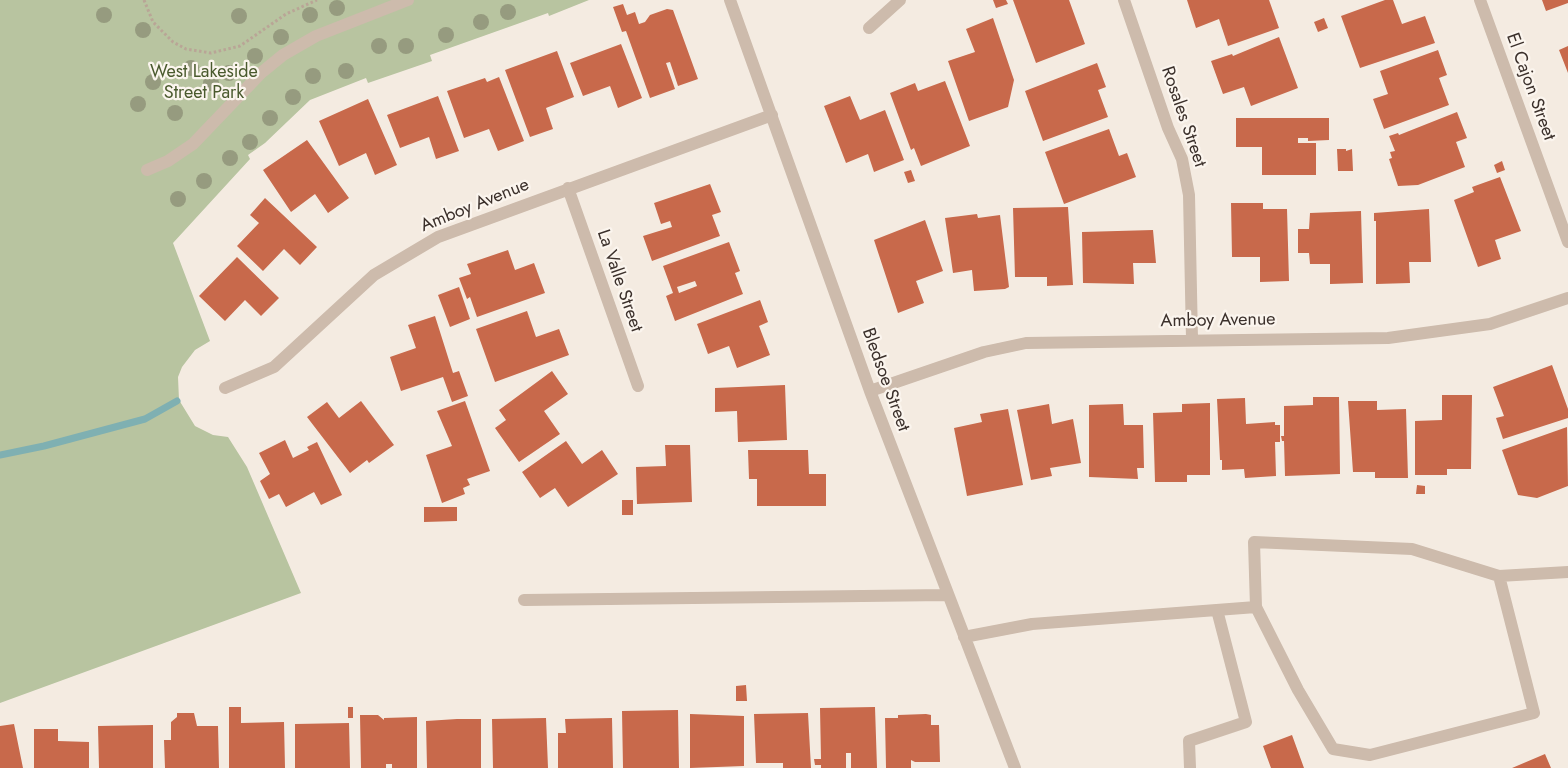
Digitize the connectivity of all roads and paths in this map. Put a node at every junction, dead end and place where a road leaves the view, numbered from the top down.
1 (144, 0) edge
2 (317, 0) edge
3 (408, 0) edge
4 (730, 0) edge
5 (900, 0) edge
6 (1124, 0) edge
7 (1480, 0) edge
8 (869, 28) dead end
9 (772, 115) junction
10 (146, 170) dead end
11 (568, 188) junction
12 (1568, 242) edge
13 (1568, 298) edge
14 (1192, 339) junction
15 (638, 386) dead end
16 (225, 388) dead end
17 (870, 391) junction
18 (1568, 572) edge
19 (1499, 576) junction
20 (947, 595) junction
21 (524, 600) dead end
22 (1256, 607) junction
23 (1218, 610) junction
24 (964, 637) junction
25 (1015, 768) edge
26 (1190, 768) edge

1 - 2 path
3 - 10 street
4 - 9 street, Bledsoe Street
5 - 8 street
6 - 14 street, Rosales Street
7 - 12 street, El Cajon Street
9 - 11 street, Amboy Avenue
9 - 17 street, Bledsoe Street
11 - 15 street, La Valle Street
11 - 16 street, Amboy Avenue
13 - 14 street, Amboy Avenue
14 - 17 street, Amboy Avenue
17 - 20 street, Bledsoe Street
18 - 19 street
19 - 22 street
19 - 22 street
20 - 21 street
20 - 24 street, Bledsoe Street
22 - 23 street
23 - 24 street
23 - 26 street
24 - 25 street, Bledsoe Street

